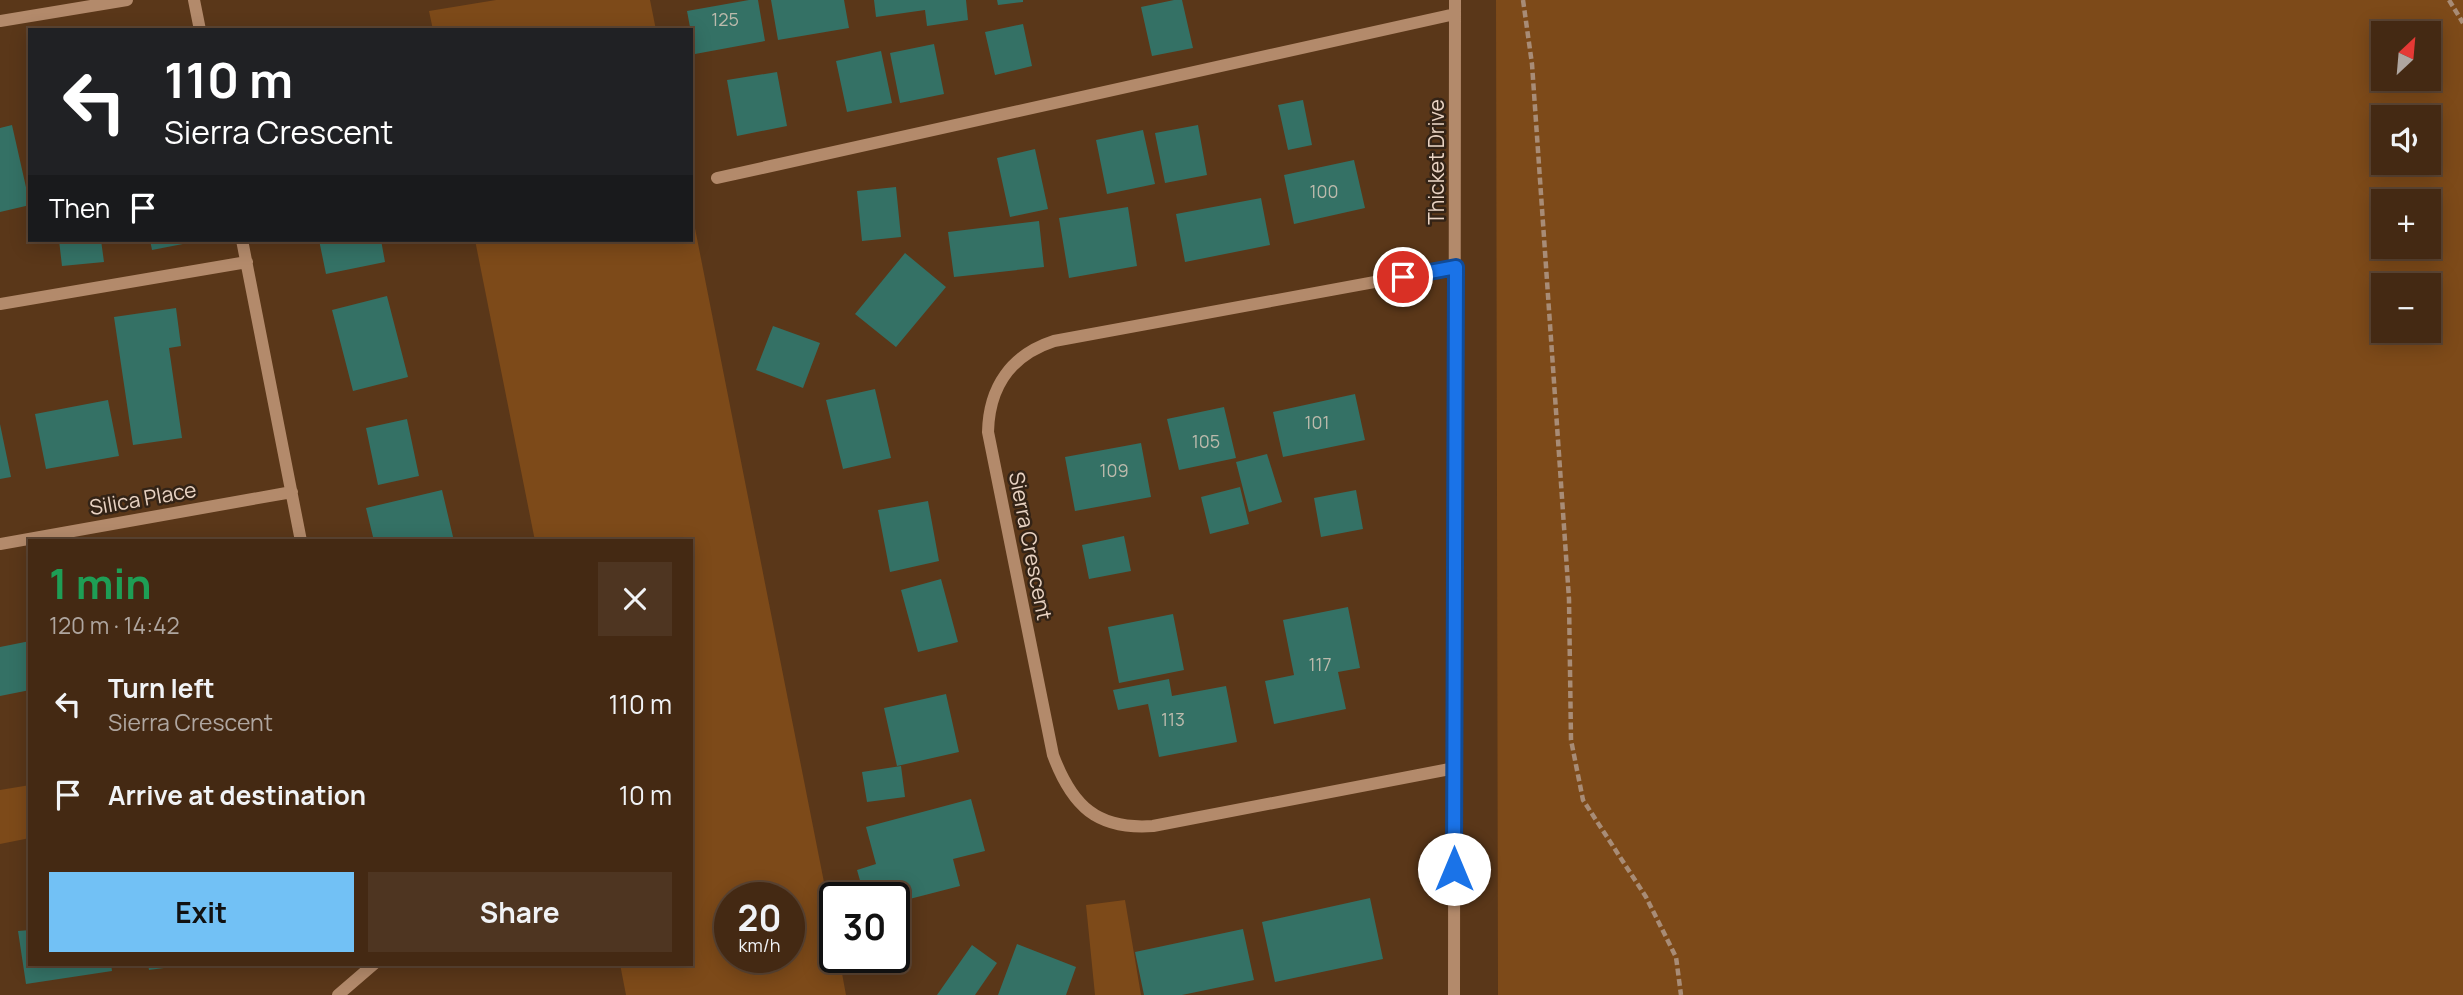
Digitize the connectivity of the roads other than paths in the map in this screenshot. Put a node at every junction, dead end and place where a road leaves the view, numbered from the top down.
1 (127, 0) edge
2 (194, 0) edge
3 (1455, 0) edge
4 (1455, 14) junction
5 (0, 21) edge
6 (200, 28) edge
7 (717, 178) dead end
8 (242, 242) edge
9 (247, 262) junction
10 (1456, 267) junction
11 (0, 304) edge
12 (292, 492) junction
13 (28, 539) edge
14 (28, 539) edge
15 (301, 539) edge
16 (0, 544) edge
17 (1455, 768) junction
18 (371, 966) edge
19 (338, 995) edge
20 (1454, 995) edge

1 - 5 street
2 - 6 street
3 - 4 street, Thicket Drive
4 - 7 street
4 - 10 street, Thicket Drive
8 - 9 street
9 - 11 street
9 - 12 street
10 - 17 street, Thicket Drive
10 - 17 street, Sierra Crescent
12 - 13 street, Silica Place
12 - 15 street
14 - 16 street, Silica Place
17 - 20 street, Thicket Drive
18 - 19 street

